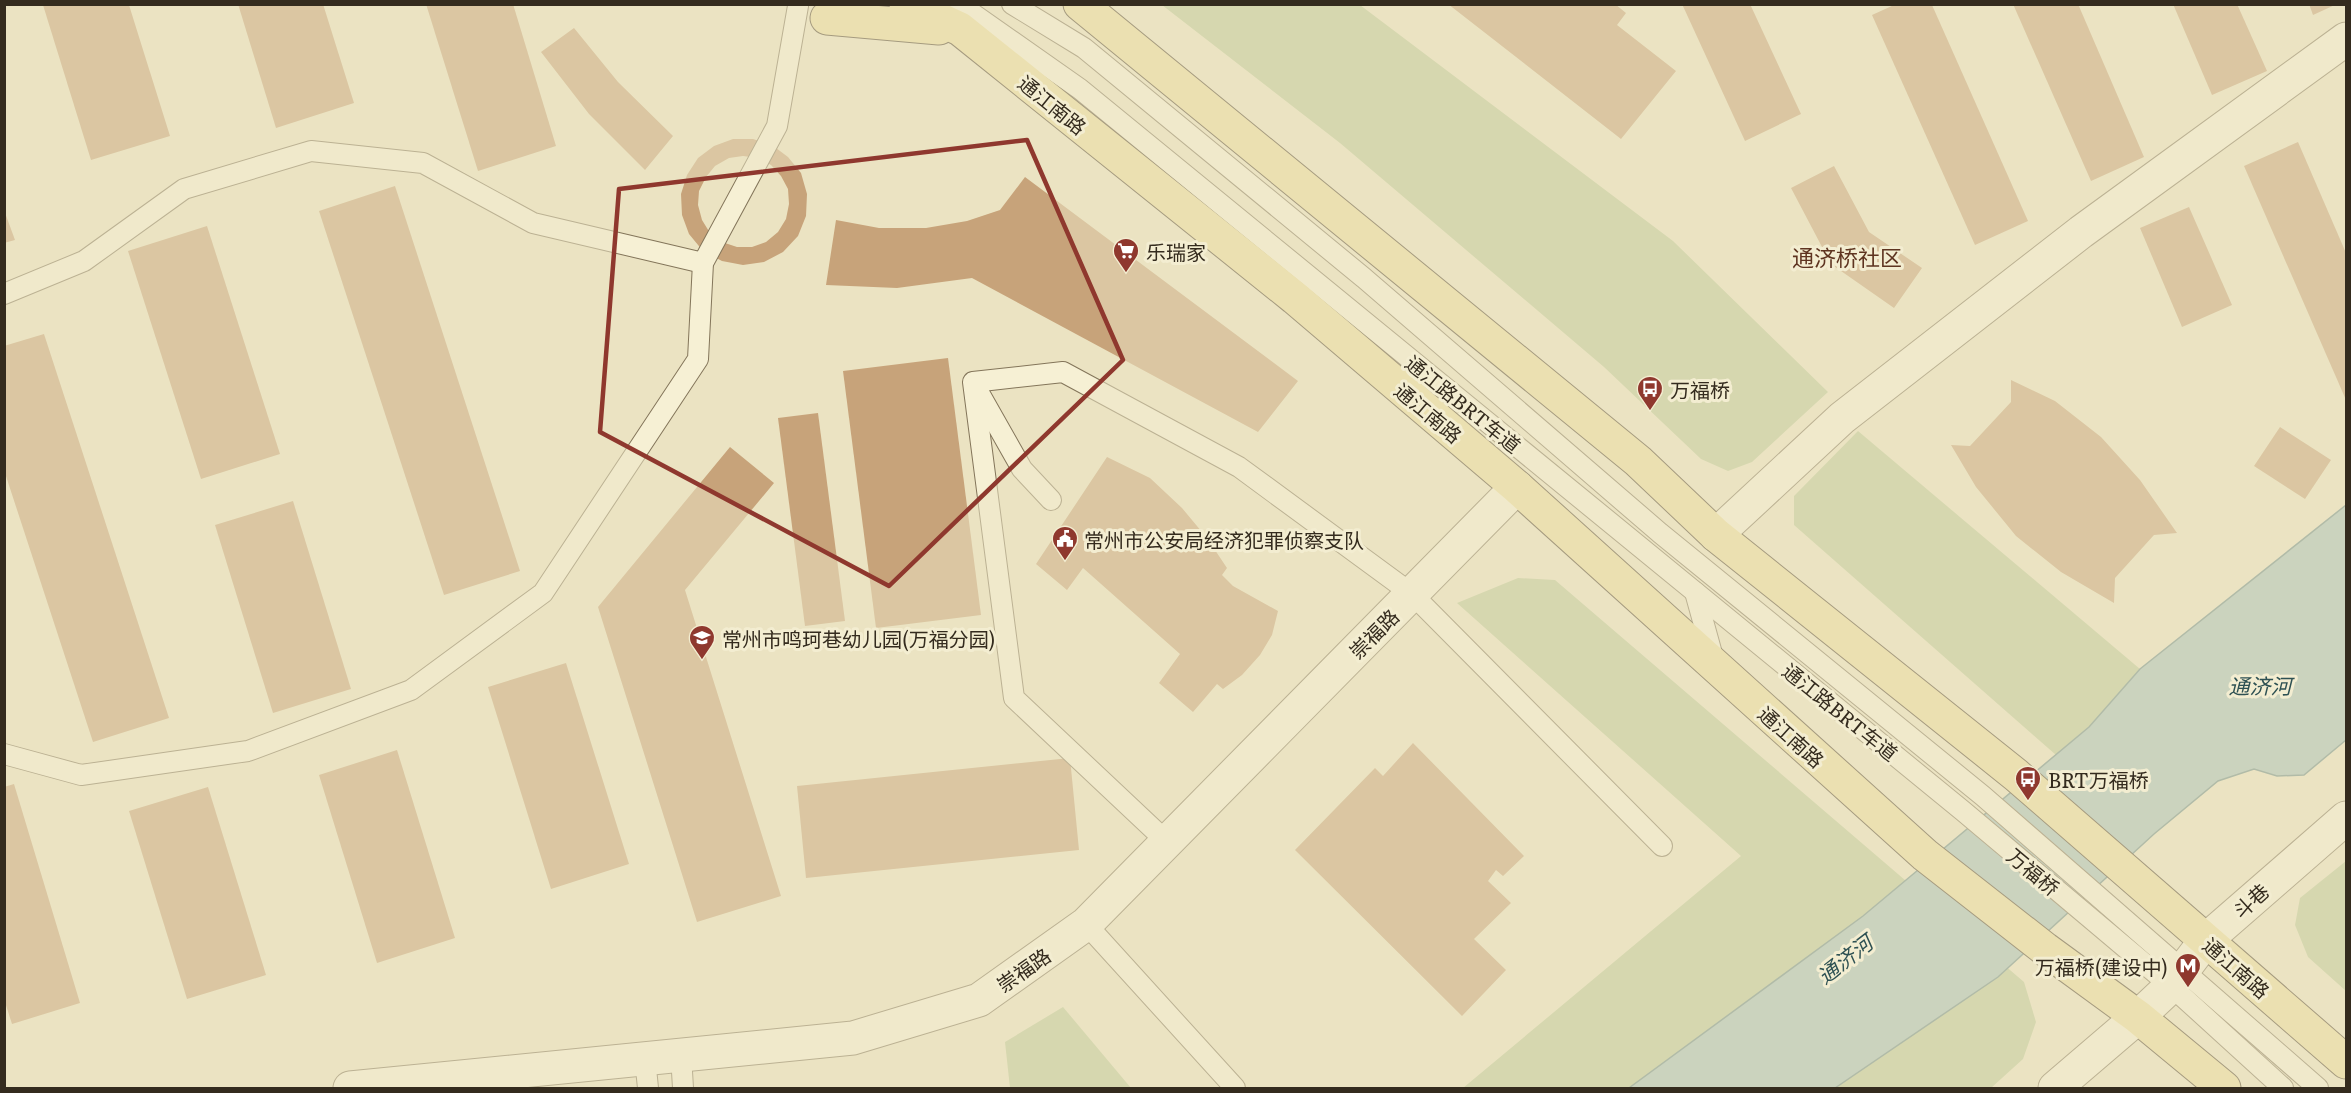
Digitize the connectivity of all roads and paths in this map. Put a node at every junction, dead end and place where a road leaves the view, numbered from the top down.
1 (906, 4) edge
2 (1012, 4) edge
3 (1080, 4) edge
4 (807, 10) edge
5 (959, 17) edge
6 (2346, 39) edge
7 (703, 263) junction
8 (4, 294) edge
9 (973, 381) junction
10 (1517, 487) junction
11 (1051, 500) dead end
12 (1716, 535) junction
13 (1695, 592) junction
14 (1412, 594) junction
15 (1715, 666) junction
16 (4, 754) edge
17 (1983, 796) joint
18 (1963, 811) joint
19 (2346, 818) edge
20 (1167, 842) junction
21 (1662, 846) dead end
22 (1086, 924) junction
23 (2206, 940) junction
24 (2177, 978) junction
25 (2138, 1017) junction
26 (681, 1055) junction
27 (2346, 1062) edge
28 (647, 1074) edge
29 (350, 1089) edge
30 (683, 1089) edge
31 (1235, 1089) edge
32 (2055, 1089) edge
33 (2224, 1089) edge
34 (2283, 1089) edge
35 (2318, 1089) edge

1 - 5 main road, 通江南路
2 - 17 lane, 通江路BRT车道
3 - 12 main road
4 - 5 main road
4 - 7 lane
5 - 10 main road, 通江南路
5 - 13 lane, 通江路BRT车道
6 - 12 street
7 - 8 lane
7 - 16 lane
9 - 11 lane
9 - 14 lane
9 - 20 lane
10 - 14 street, 崇福路
10 - 15 main road, 通江南路
12 - 23 main road, 通江南路
13 - 15 lane
13 - 18 lane, 通江路BRT车道
14 - 20 street, 崇福路
14 - 21 lane
15 - 25 main road, 通江南路
17 - 24 lane, 万福桥
18 - 24 lane, 万福桥
19 - 23 street, 斗巷
20 - 22 street, 崇福路
22 - 26 street, 崇福路
22 - 31 lane
23 - 24 street, 斗巷
23 - 27 main road, 通江南路
24 - 25 street, 斗巷
24 - 34 lane
24 - 35 lane
25 - 32 street, 斗巷
25 - 33 main road
26 - 28 street, 崇福路
26 - 30 lane
28 - 29 street, 崇福路

